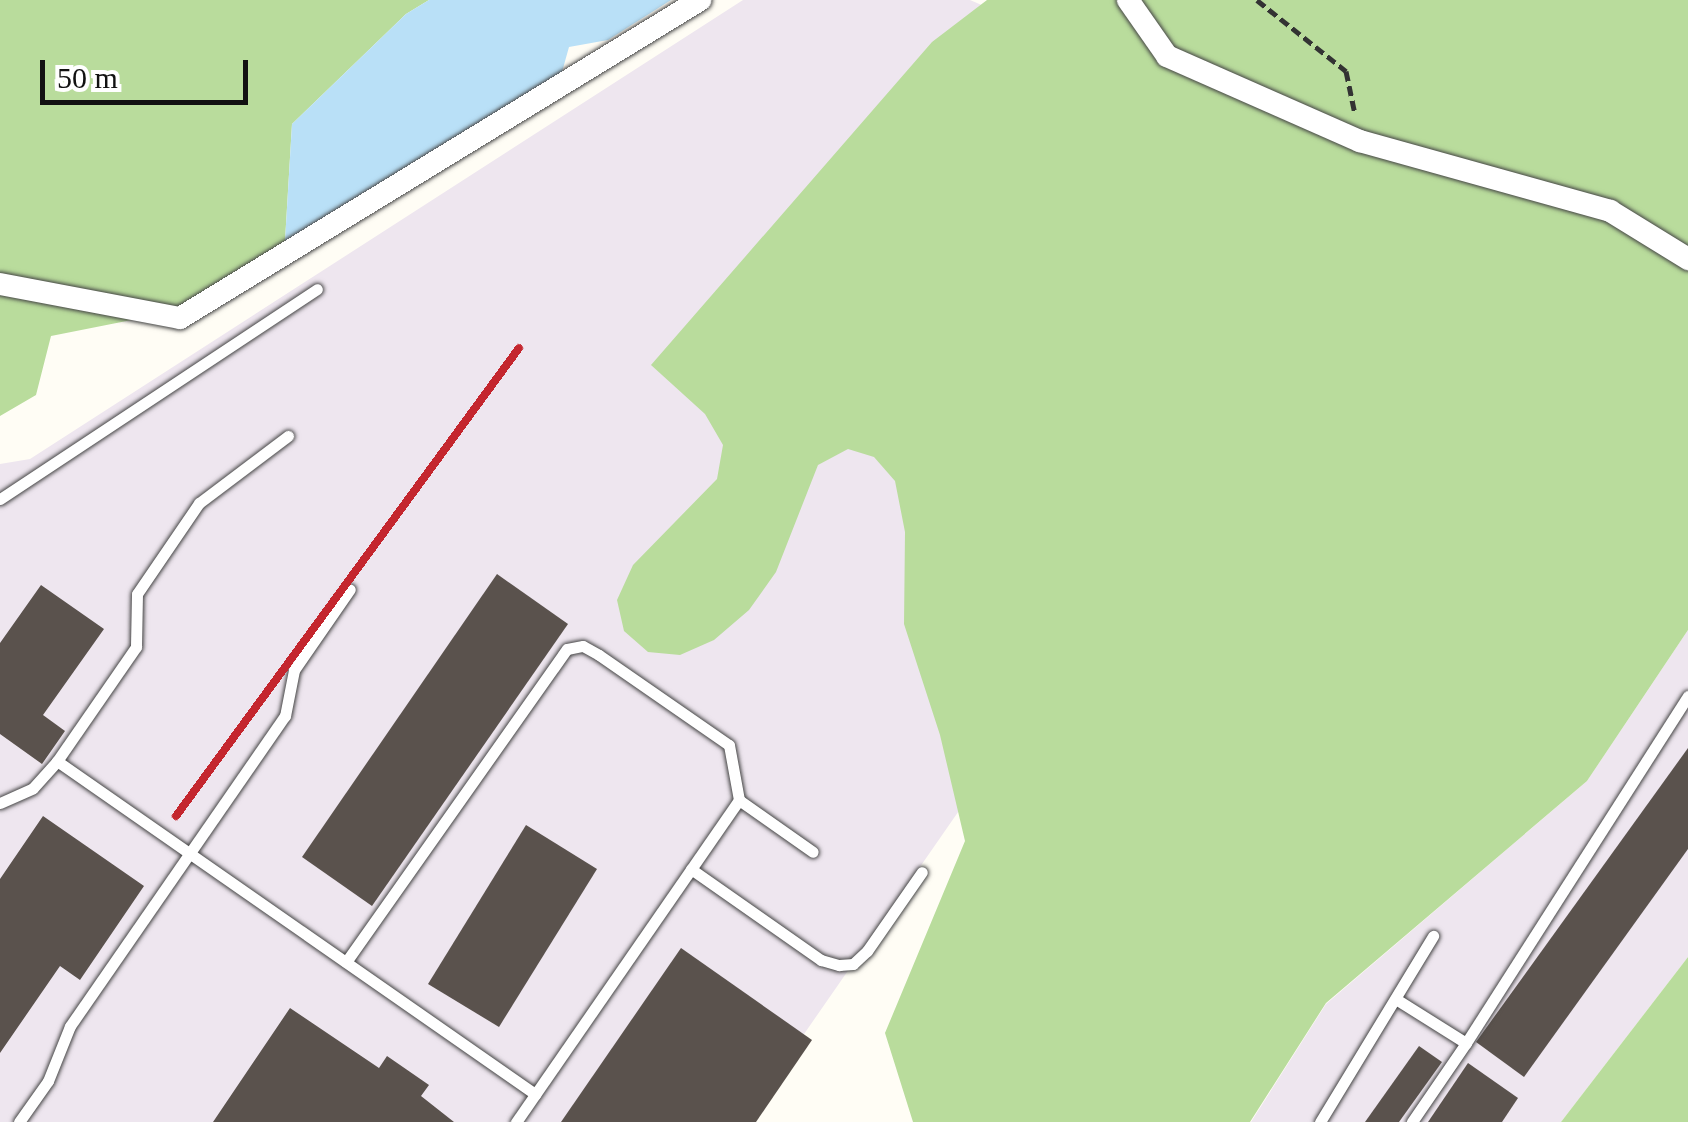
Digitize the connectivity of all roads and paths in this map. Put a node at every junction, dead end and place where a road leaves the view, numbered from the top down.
1 (700, 0) edge
2 (1128, 0) edge
3 (1257, 0) edge
4 (1360, 142) junction
5 (1688, 259) edge
6 (0, 284) edge
7 (317, 289) dead end
8 (288, 436) dead end
9 (0, 498) edge
10 (350, 589) dead end
11 (1688, 696) edge
12 (57, 761) junction
13 (739, 800) junction
14 (0, 802) edge
15 (813, 852) dead end
16 (189, 854) junction
17 (691, 870) junction
18 (922, 872) dead end
19 (1433, 936) dead end
20 (346, 962) junction
21 (1399, 1001) junction
22 (1466, 1043) junction
23 (535, 1094) junction
24 (20, 1122) edge
25 (516, 1122) edge
26 (1320, 1122) edge
27 (1412, 1122) edge

1 - 6 street
2 - 4 street
3 - 4 path
4 - 5 street
7 - 9 lane
8 - 12 lane
10 - 16 lane
11 - 22 lane
12 - 14 lane
12 - 16 lane
13 - 15 lane
13 - 17 lane
13 - 20 lane
16 - 20 lane
16 - 24 lane
17 - 18 lane
17 - 23 lane
19 - 21 lane
20 - 23 lane
21 - 22 lane
21 - 26 lane
22 - 27 lane
23 - 25 lane

